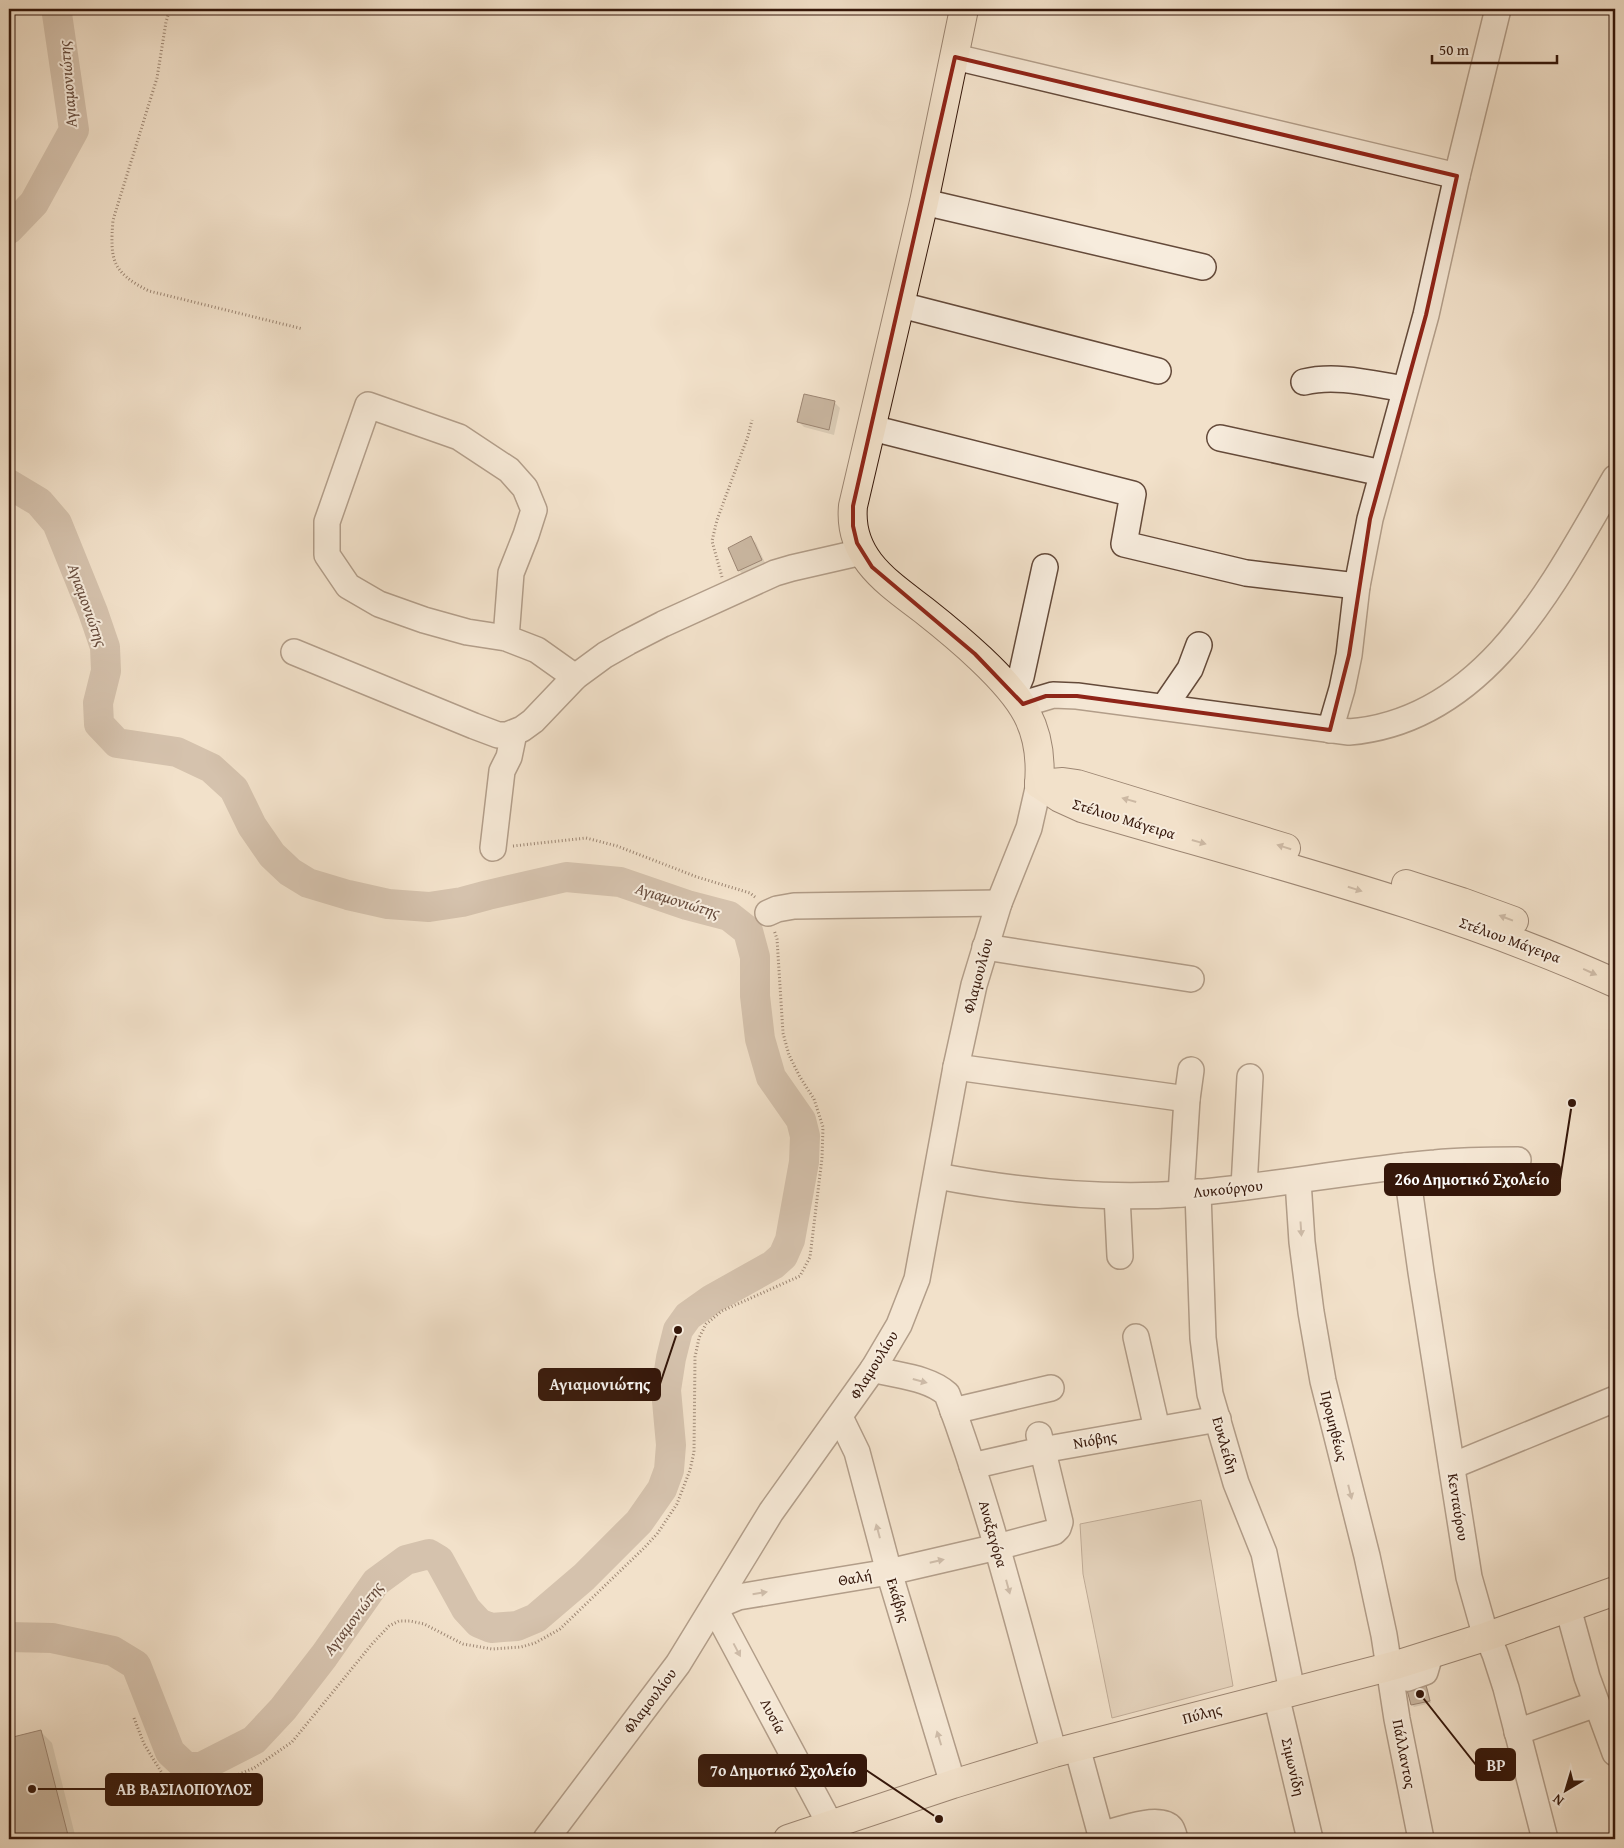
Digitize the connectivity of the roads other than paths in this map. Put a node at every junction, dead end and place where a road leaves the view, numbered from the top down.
1 (964, 9) edge
2 (1498, 9) edge
3 (955, 57) junction
4 (1457, 176) junction
5 (924, 202) junction
6 (1203, 267) dead end
7 (900, 305) junction
8 (1158, 371) dead end
9 (1304, 382) dead end
10 (1406, 389) junction
11 (872, 428) junction
12 (1220, 438) dead end
13 (1382, 473) junction
14 (1615, 478) edge
15 (862, 552) junction
16 (1045, 567) dead end
17 (1357, 586) junction
18 (506, 638) junction
19 (1199, 646) dead end
20 (294, 652) dead end
21 (575, 677) junction
22 (1019, 699) junction
23 (1164, 707) junction
24 (1330, 730) junction
25 (514, 733) junction
26 (1039, 784) junction
27 (493, 848) road end
28 (999, 903) junction
29 (768, 913) road end
30 (985, 947) junction
31 (1615, 963) edge
32 (1191, 979) dead end
33 (1615, 983) edge
34 (956, 1067) junction
35 (1190, 1070) dead end
36 (1250, 1077) dead end
37 (1187, 1099) junction
38 (1518, 1160) dead end
39 (1406, 1166) junction
40 (937, 1176) junction
41 (1298, 1181) junction
42 (1244, 1187) junction
43 (1190, 1193) junction
44 (1117, 1196) junction
45 (1120, 1256) dead end
46 (1136, 1337) dead end
47 (873, 1369) junction
48 (1051, 1388) dead end
49 (1615, 1399) edge
50 (953, 1411) junction
51 (840, 1417) junction
52 (1218, 1419) junction
53 (1157, 1429) junction
54 (1040, 1442) junction
55 (972, 1466) junction
56 (1452, 1466) junction
57 (997, 1547) junction
58 (889, 1572) junction
59 (1615, 1591) edge
60 (714, 1607) junction
61 (1568, 1608) junction
62 (1488, 1636) junction
63 (1392, 1666) junction
64 (1284, 1693) junction
65 (1596, 1704) junction
66 (1517, 1732) junction
67 (1065, 1750) junction
68 (1615, 1753) edge
69 (953, 1784) junction
70 (832, 1826) junction
71 (1102, 1837) edge
72 (546, 1839) edge
73 (788, 1839) edge
74 (1175, 1839) edge
75 (1310, 1839) edge
76 (1421, 1839) edge
77 (1545, 1839) edge

1 - 3 main road
2 - 4 street
3 - 4 street
3 - 5 main road
4 - 10 street
5 - 6 street
5 - 7 main road
7 - 8 street
7 - 11 main road
9 - 10 street
10 - 13 street
11 - 15 main road
11 - 17 street
12 - 13 street
13 - 17 street
14 - 24 street
15 - 21 street
15 - 22 main road
16 - 22 street
17 - 24 street
18 - 18 street
18 - 21 street
19 - 23 street
20 - 25 street
21 - 25 street
22 - 23 street
22 - 26 main road
23 - 24 street
25 - 27 street
26 - 28 street, Φλαμουλίου
31 -> 26 main road, Στέλιου Μάγειρα
26 -> 33 main road, Στέλιου Μάγειρα
28 - 29 street
28 - 30 street, Φλαμουλίου
30 - 32 street
30 - 34 street, Φλαμουλίου
34 - 37 street
34 - 40 street, Φλαμουλίου
35 - 37 street, Ευκλείδη
36 - 42 street
37 - 43 street, Ευκλείδη
38 - 39 street, Λυκούργου
39 - 41 street, Λυκούργου
39 - 56 street, Κενταύρου
40 - 44 street, Λυκούργου
40 - 47 street, Φλαμουλίου
41 - 42 street, Λυκούργου
41 -> 63 street, Προμηθέως
42 - 43 street, Λυκούργου
43 - 44 street, Λυκούργου
43 - 52 street, Ευκλείδη
44 - 45 street
46 - 53 street
47 -> 50 street, Αναξαγόρα
47 - 51 street, Φλαμουλίου
48 - 50 street
49 - 56 street
50 - 55 street, Αναξαγόρα
58 -> 51 street, Εκάβης
51 - 60 street, Φλαμουλίου
52 - 53 street, Νιόβης
52 - 64 street, Ευκλείδη
53 - 54 street, Νιόβης
54 - 55 street, Νιόβης
54 - 57 street, Θαλή
55 - 57 street, Αναξαγόρα
56 - 62 street, Κενταύρου
58 -> 57 street, Θαλή
57 -> 67 street, Αναξαγόρα
60 -> 58 street, Θαλή
69 -> 58 street, Εκάβης
59 - 61 main road, Πύλης
60 -> 70 street, Λυσία
60 - 72 street, Φλαμουλίου
61 - 62 main road, Πύλης
61 - 65 street
62 - 63 main road, Πύλης
62 - 66 street, Κενταύρου
63 - 64 main road, Πύλης
63 - 76 street, Πάλλαντος
64 - 67 main road, Πύλης
64 - 75 street, Σιμωνίδη
65 - 66 street
65 - 68 street
66 - 77 street, Κενταύρου
67 - 69 main road, Πύλης
67 - 71 street, Αναξαγόρα
69 - 70 main road, Πύλης
70 - 73 main road, Πύλης
71 - 74 street

